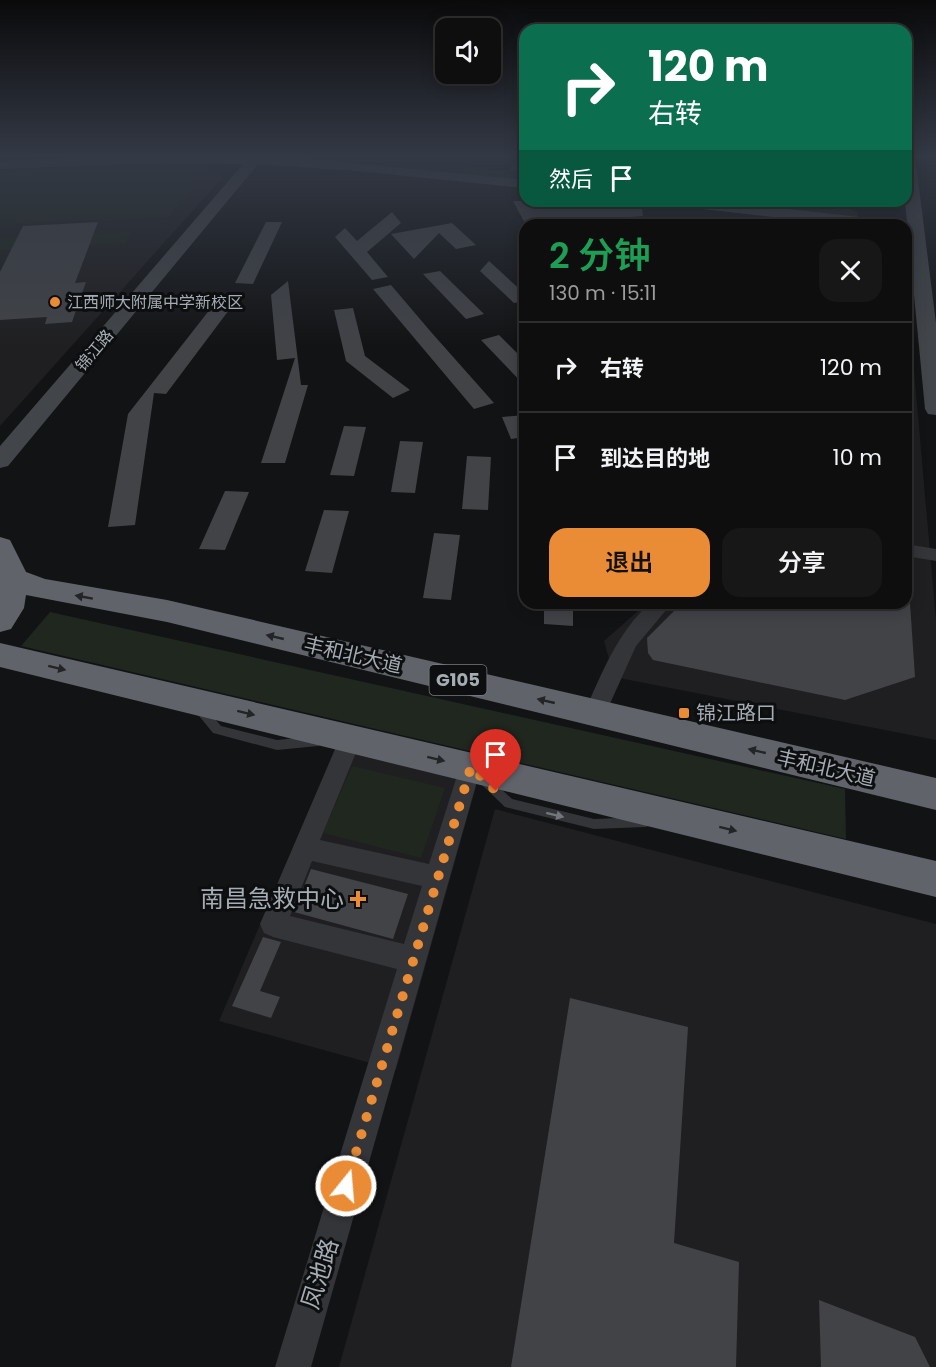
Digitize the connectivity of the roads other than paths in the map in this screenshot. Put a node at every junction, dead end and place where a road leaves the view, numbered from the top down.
1 (204, 220) edge
2 (915, 221) edge
3 (936, 231) edge
4 (936, 409) edge
5 (0, 461) edge
6 (0, 547) edge
7 (912, 551) edge
8 (936, 555) edge
9 (14, 579) junction
10 (655, 609) edge
11 (0, 621) edge
12 (0, 655) edge
13 (595, 713) junction
14 (351, 738) junction
15 (471, 767) junction
16 (936, 772) edge
17 (884, 781) junction
18 (936, 794) edge
19 (305, 848) junction
20 (895, 869) junction
21 (438, 878) junction
22 (936, 879) edge
23 (936, 897) edge
24 (414, 960) junction
25 (293, 1367) edge

1 - 5 main road, 锦江路
2 - 3 main road
2 - 4 main road
6 - 9 highway
7 - 8 street
9 - 11 highway
13 -> 9 highway, 丰和北大道 / G105
10 - 13 street
12 -> 14 highway
17 -> 13 highway, 丰和北大道 / G105
14 -> 15 highway
14 - 19 street
15 -> 20 highway
15 - 21 street, 凤池路
16 - 17 highway
17 - 18 highway, 丰和北大道 / G105
19 - 21 street
19 - 24 street
20 - 22 highway
20 - 23 highway
21 - 24 street, 凤池路
24 - 25 street, 凤池路

